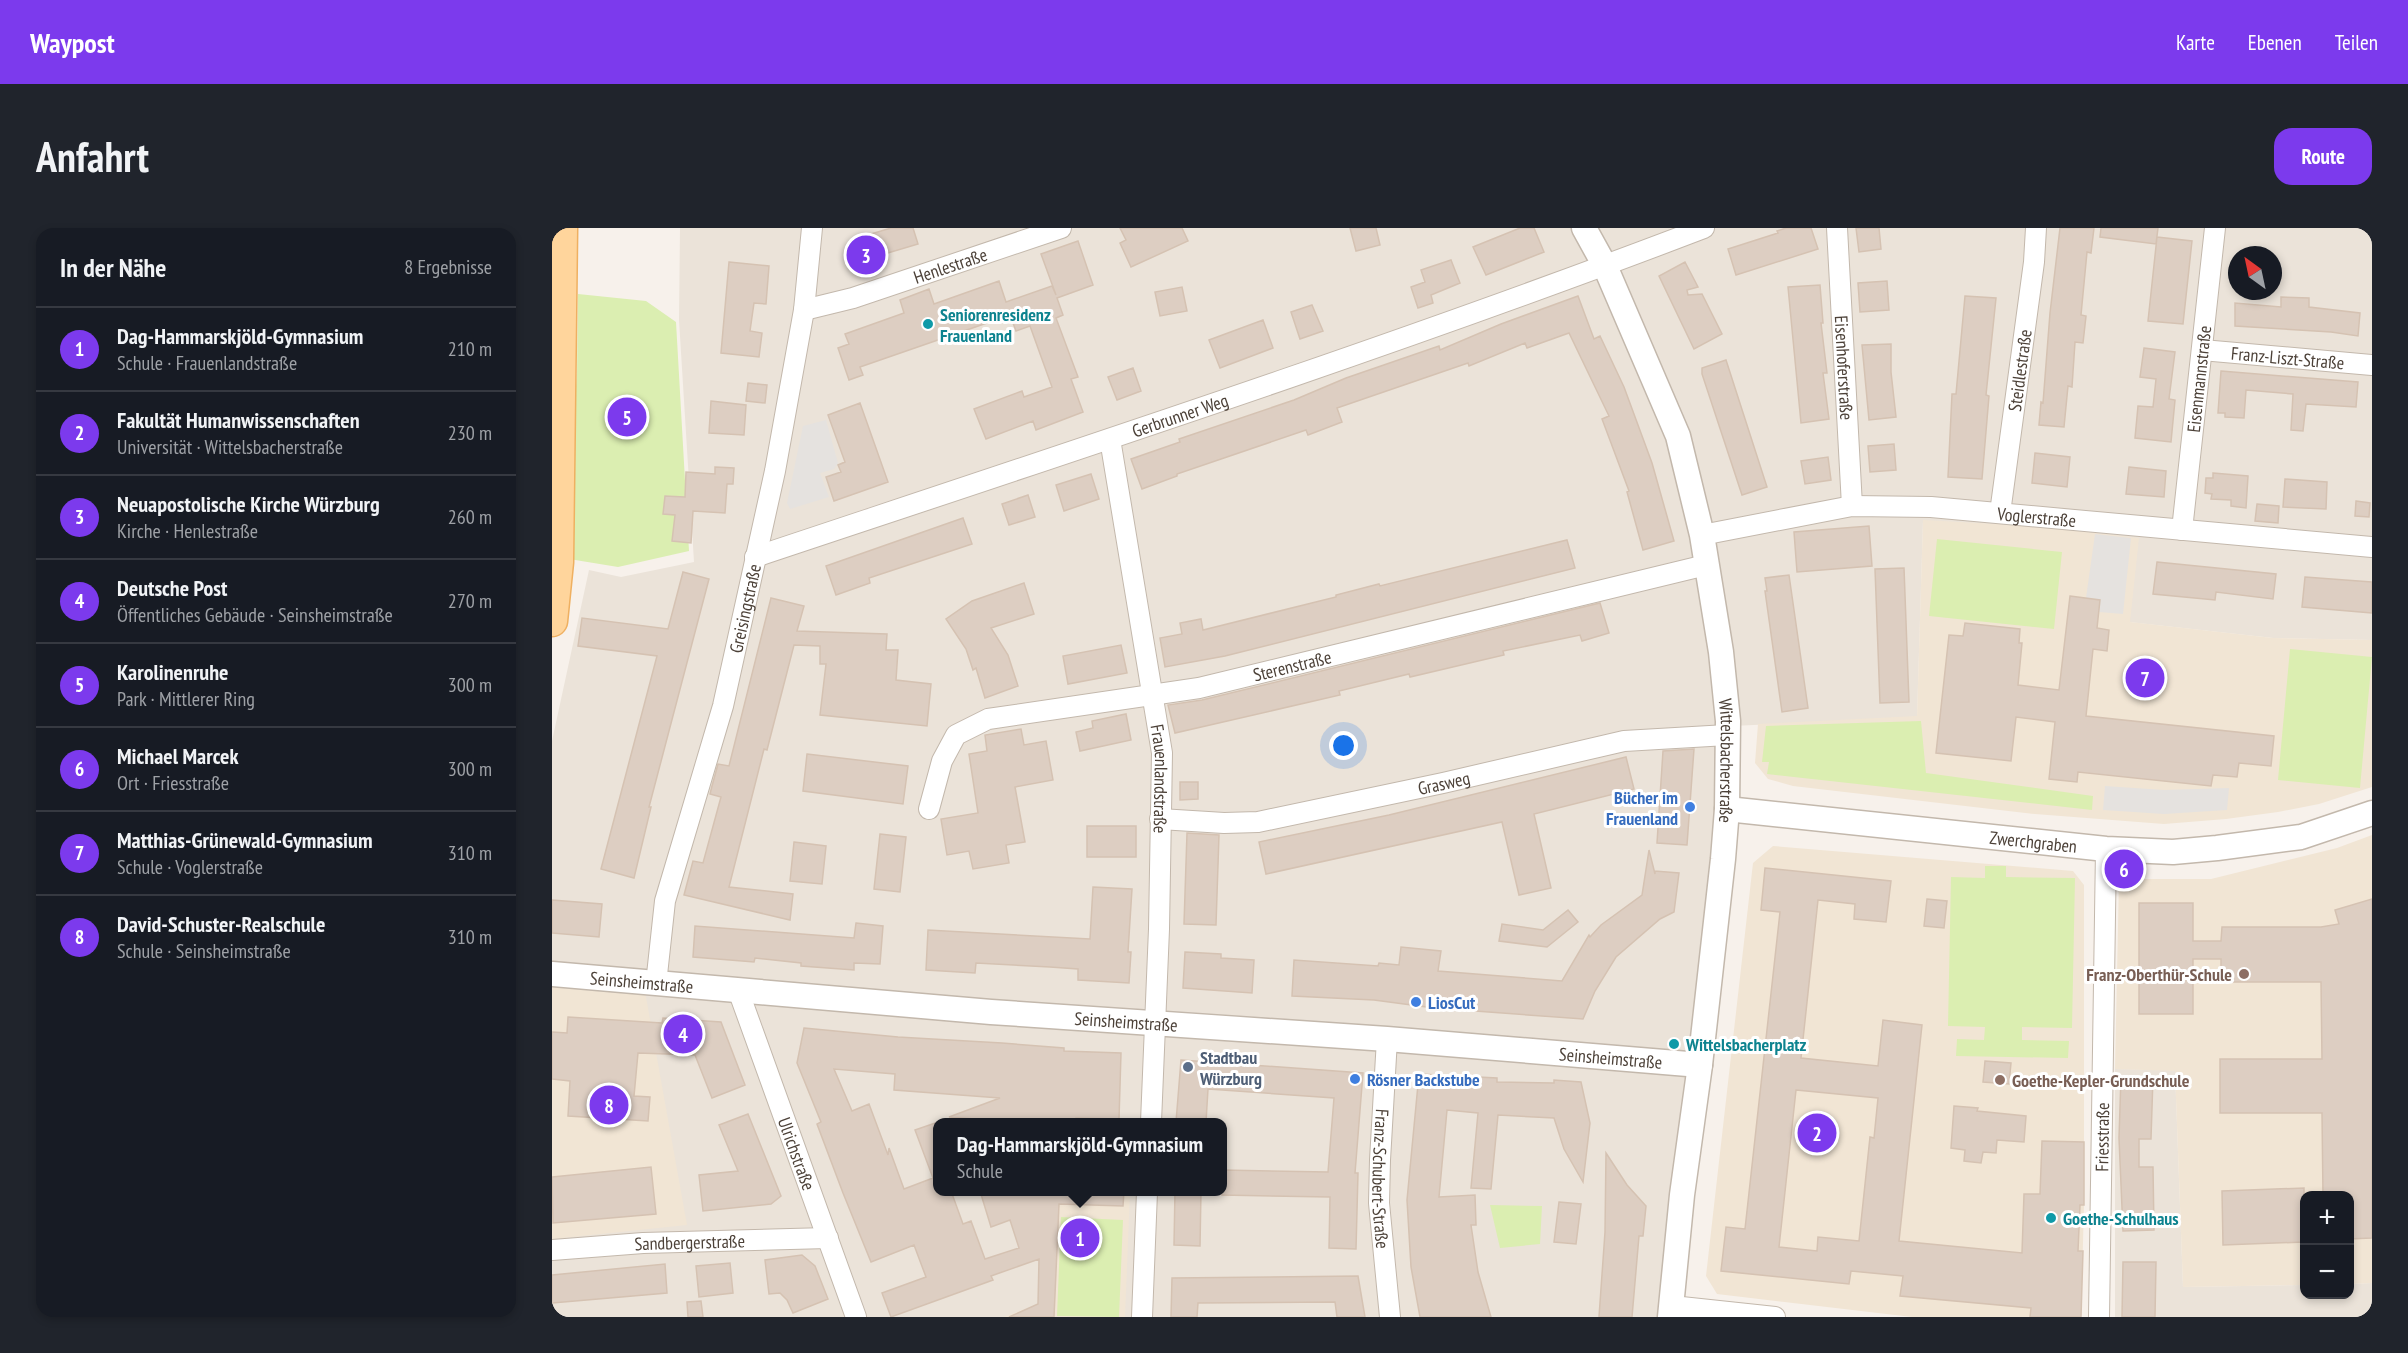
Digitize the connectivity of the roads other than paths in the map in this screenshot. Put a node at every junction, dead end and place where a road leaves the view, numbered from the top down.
1 (562, 228) edge
2 (812, 228) edge
3 (1060, 228) edge
4 (1584, 228) edge
5 (1704, 228) edge
6 (1837, 228) edge
7 (2036, 228) edge
8 (2215, 228) edge
9 (1605, 266) junction
10 (804, 310) junction
11 (2202, 350) junction
12 (2372, 365) edge
13 (1110, 439) junction
14 (1852, 506) junction
15 (2000, 513) junction
16 (2182, 530) junction
17 (1702, 535) junction
18 (2372, 547) edge
19 (755, 557) junction
20 (1706, 565) junction
21 (552, 621) edge
22 (1153, 695) junction
23 (1727, 735) junction
24 (929, 809) dead end
25 (1727, 809) junction
26 (2372, 813) edge
27 (1160, 819) junction
28 (2106, 849) junction
29 (552, 974) edge
30 (656, 984) junction
31 (738, 990) junction
32 (1155, 1023) junction
33 (1388, 1040) junction
34 (1700, 1065) junction
35 (1150, 1118) edge
36 (1147, 1196) edge
37 (828, 1238) junction
38 (552, 1250) edge
39 (1671, 1312) edge
40 (856, 1317) edge
41 (1142, 1317) edge
42 (1390, 1317) edge
43 (1775, 1317) edge
44 (2099, 1317) edge

1 - 21 main road
2 - 10 street, Greisingstraße
3 - 10 street, Henlestraße
4 - 9 street, Wittelsbacherstraße
5 - 9 street, Gerbrunner Weg
6 - 14 street, Eisenhoferstraße
7 - 15 street, Steidlestraße
8 - 11 street, Eisenmannstraße
9 - 13 street, Gerbrunner Weg
9 - 17 street, Wittelsbacherstraße
10 - 19 street, Greisingstraße
11 - 12 street, Franz-Liszt-Straße
11 - 16 street, Eisenmannstraße
13 - 19 street, Gerbrunner Weg
13 - 22 street, Frauenlandstraße
14 - 15 street, Voglerstraße
14 - 17 street, Voglerstraße
15 - 16 street, Voglerstraße
16 - 18 street, Voglerstraße
17 - 20 street, Wittelsbacherstraße
19 - 30 street, Greisingstraße
20 - 22 street, Sterenstraße
20 - 23 street, Wittelsbacherstraße
22 - 24 street, Sterenstraße
22 - 27 street, Frauenlandstraße
23 - 25 street, Wittelsbacherstraße
23 - 27 street, Grasweg
25 - 28 street, Zwerchgraben
25 - 34 street, Wittelsbacherstraße
26 - 28 street, Zwerchgraben
27 - 32 street, Frauenlandstraße
28 - 44 street, Friesstraße
29 - 30 street, Seinsheimstraße
30 - 31 street, Seinsheimstraße
31 - 32 street, Seinsheimstraße
31 - 37 street, Ulrichstraße
32 - 33 street, Seinsheimstraße
32 - 35 street, Frauenlandstraße
33 - 34 street, Seinsheimstraße
33 - 42 street, Franz-Schubert-Straße
34 - 39 street, Wittelsbacherstraße
36 - 41 street
37 - 38 street, Sandbergerstraße
37 - 40 street, Ulrichstraße
39 - 43 street

